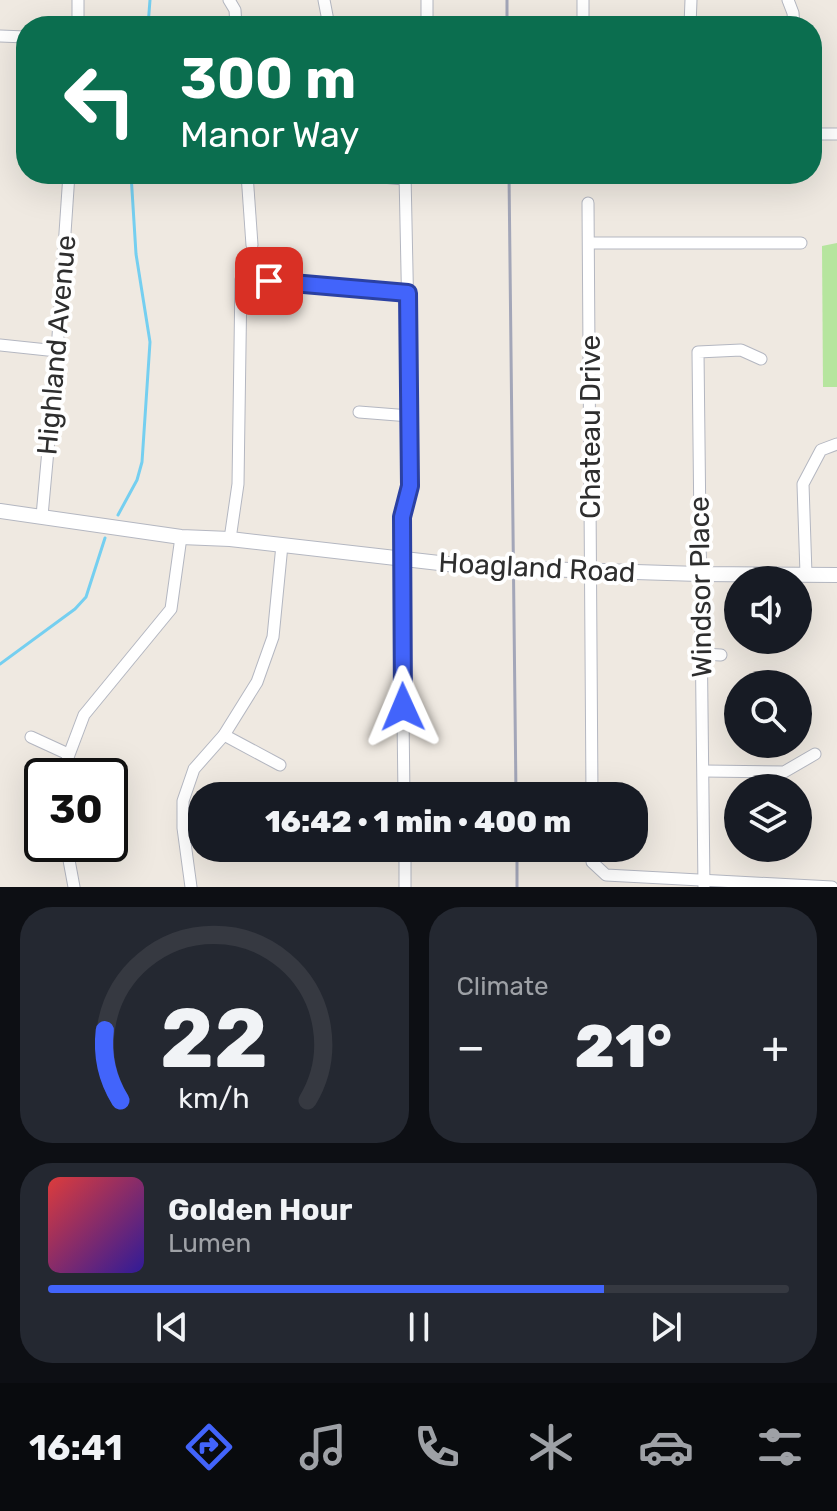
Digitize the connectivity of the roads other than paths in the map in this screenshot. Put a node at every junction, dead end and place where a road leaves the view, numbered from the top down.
1 (68, 184) edge
2 (248, 184) edge
3 (404, 184) edge
4 (588, 203) dead end
5 (590, 243) junction
6 (801, 243) dead end
7 (252, 245) dead end
8 (408, 293) junction
9 (0, 345) edge
10 (57, 351) junction
11 (761, 359) dead end
12 (359, 412) dead end
13 (410, 416) junction
14 (837, 444) edge
15 (0, 511) edge
16 (42, 516) junction
17 (181, 537) junction
18 (230, 539) junction
19 (282, 545) junction
20 (401, 559) junction
21 (806, 566) edge
22 (591, 572) junction
23 (699, 574) junction
24 (724, 574) edge
25 (812, 574) edge
26 (837, 575) edge
27 (701, 654) junction
28 (721, 655) dead end
29 (224, 735) junction
30 (31, 737) dead end
31 (68, 754) junction
32 (815, 754) dead end
33 (67, 758) edge
34 (280, 765) dead end
35 (704, 771) junction
36 (404, 782) edge
37 (592, 782) edge
38 (69, 862) edge
39 (405, 862) edge
40 (592, 862) edge
41 (704, 884) edge
42 (74, 887) edge
43 (191, 887) edge
44 (405, 887) edge
45 (832, 887) edge

1 - 10 street, Highland Avenue
2 - 7 street
3 - 8 street
4 - 5 street, Chateau Drive
5 - 6 street
5 - 22 street, Chateau Drive
8 - 13 street
8 - 18 street
9 - 10 street
10 - 16 street, Highland Avenue
11 - 23 street, Windsor Place
12 - 13 street
13 - 20 street
14 - 21 street
15 - 16 street, Hoagland Road
16 - 17 street, Hoagland Road
17 - 18 street, Hoagland Road
17 - 31 street
18 - 19 street, Hoagland Road
19 - 20 street, Hoagland Road
19 - 29 street
20 - 22 street, Hoagland Road
20 - 36 street
22 - 23 street, Hoagland Road
22 - 37 street, Chateau Drive
23 - 24 street, Hoagland Road
23 - 27 street, Windsor Place
25 - 26 street, Hoagland Road
27 - 28 street
27 - 35 street, Windsor Place
29 - 34 street
29 - 43 street
30 - 31 street
31 - 33 street
32 - 35 street
35 - 41 street, Windsor Place
38 - 42 street
39 - 44 street
40 - 41 street
41 - 45 street

